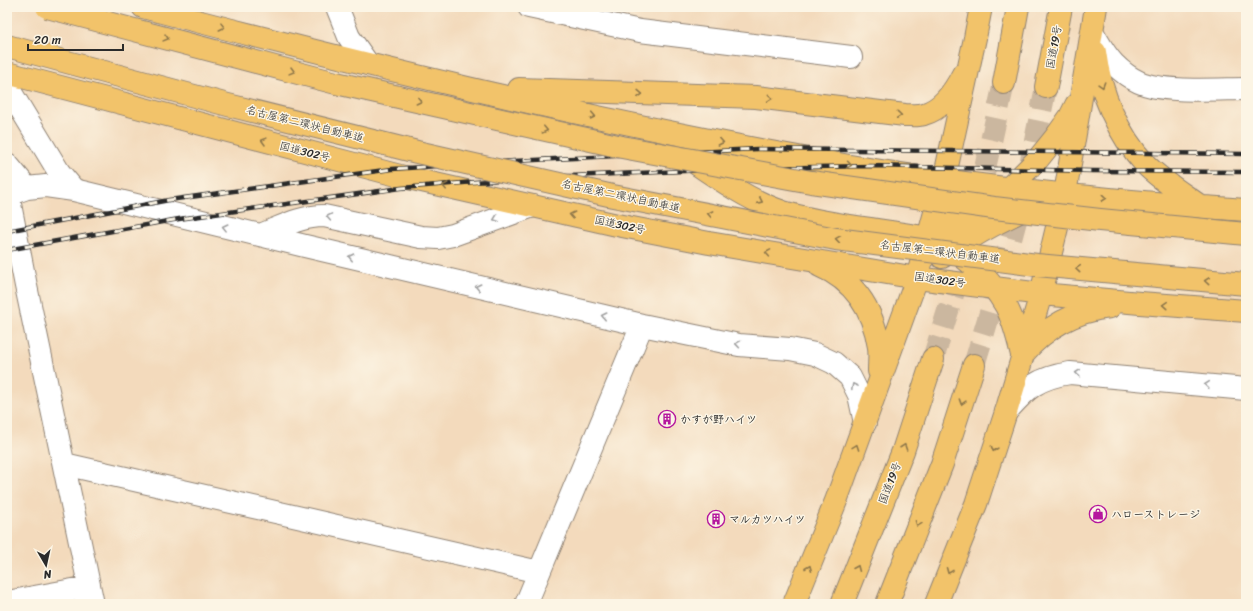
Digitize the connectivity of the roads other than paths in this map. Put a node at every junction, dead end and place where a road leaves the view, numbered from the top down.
1 (47, 7) edge
2 (143, 7) edge
3 (337, 7) edge
4 (529, 7) edge
5 (981, 7) edge
6 (1018, 7) edge
7 (1061, 7) edge
8 (1096, 7) edge
9 (1093, 33) junction
10 (7, 46) edge
11 (851, 57) dead end
12 (971, 59) junction
13 (368, 64) junction
14 (7, 73) edge
15 (1004, 83) tunnel mouth
16 (7, 86) edge
17 (462, 86) junction
18 (1046, 87) tunnel mouth
19 (1246, 89) edge
20 (1083, 91) junction
21 (645, 127) junction
22 (7, 164) edge
23 (944, 180) junction
24 (1009, 188) junction
25 (74, 190) junction
26 (14, 192) edge
27 (1065, 194) junction
28 (533, 206) junction
29 (1203, 207) junction
30 (1246, 210) edge
31 (967, 227) junction
32 (1246, 234) edge
33 (260, 235) junction
34 (928, 238) junction
35 (953, 249) junction
36 (806, 260) junction
37 (917, 278) junction
38 (1246, 284) edge
39 (993, 287) junction
40 (16, 288) edge
41 (1041, 294) junction
42 (1140, 303) junction
43 (1246, 311) edge
44 (642, 325) junction
45 (1022, 355) junction
46 (932, 359) tunnel mouth
47 (974, 365) tunnel mouth
48 (879, 381) junction
49 (1246, 389) edge
50 (1006, 412) junction
51 (865, 423) junction
52 (64, 464) junction
53 (539, 572) junction
54 (91, 595) edge
55 (7, 602) edge
56 (526, 604) edge
57 (794, 604) edge
58 (842, 604) edge
59 (887, 604) edge
60 (936, 604) edge

1 -> 32 highway, bridge
2 -> 13 highway
3 - 13 street
4 - 11 street
5 - 12 highway
6 - 15 highway
7 - 18 highway, 国道19号
8 - 9 highway
9 - 19 street
9 - 20 highway
9 -> 29 highway
38 -> 10 highway, 名古屋第二環状自動車道, bridge
17 -> 12 highway
12 - 23 highway
13 - 17 highway
28 -> 14 highway, 国道302号
16 - 25 street
17 -> 21 highway
20 - 24 highway
20 - 27 highway
21 -> 23 highway
21 -> 34 highway
22 - 26 street
23 - 24 highway
23 - 31 highway
23 - 34 highway
24 - 27 highway
24 - 31 highway
25 - 26 street
33 -> 25 street
26 - 40 street
27 -> 29 highway
27 - 31 highway
27 - 41 highway
28 -> 33 street
36 -> 28 highway, 国道302号
29 - 30 highway
31 - 34 highway
31 - 35 highway
31 - 41 highway
44 -> 33 street
34 - 35 highway
34 - 36 highway
34 - 37 highway
35 - 37 highway
35 - 39 highway
36 - 37 highway, 国道302号
36 - 48 highway
37 - 39 highway, 国道302号
37 - 48 highway
39 - 41 highway, 国道302号
39 - 45 highway
40 - 52 street
41 - 42 highway, 国道302号
41 - 45 highway
43 -> 42 highway, 国道302号
42 - 45 highway
51 -> 44 street
44 - 53 street
45 - 50 highway
58 -> 46 highway, 国道19号
47 -> 59 highway
48 - 51 highway
49 -> 50 street
50 -> 60 highway
57 -> 51 highway
52 - 53 street
52 - 54 street
53 - 56 street
54 - 55 street

